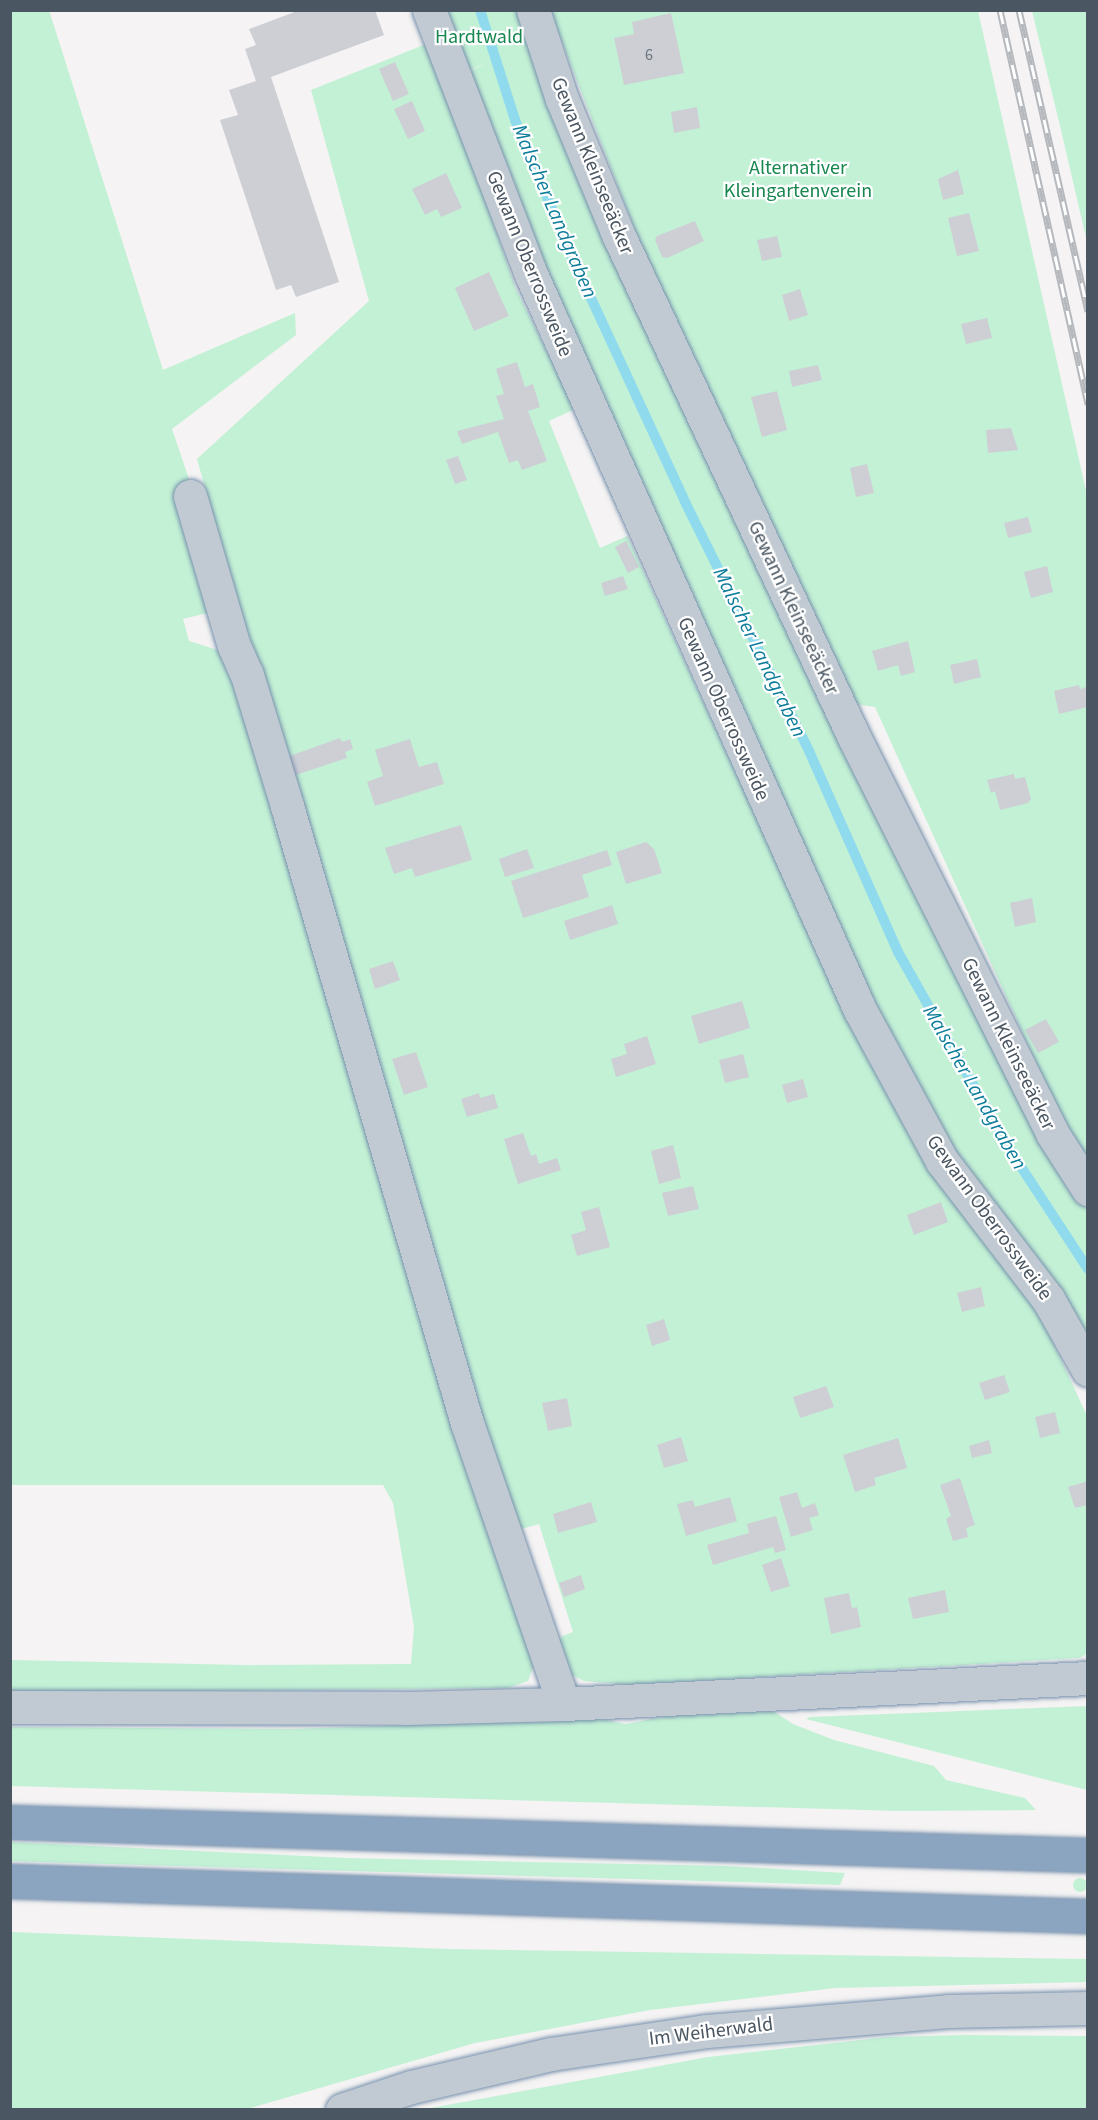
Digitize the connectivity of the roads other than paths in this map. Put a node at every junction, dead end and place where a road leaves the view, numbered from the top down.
1 (429, 10) edge
2 (533, 10) edge
3 (190, 496) dead end
4 (1088, 1189) edge
5 (1088, 1370) edge
6 (1088, 1678) edge
7 (564, 1704) junction
8 (10, 1707) edge
9 (10, 1822) edge
10 (1088, 1855) edge
11 (10, 1881) edge
12 (1088, 1916) edge
13 (1088, 2008) edge
14 (342, 2109) edge

1 - 5 street, Gewann Oberrossweide
2 - 4 street, Gewann Kleinseeäcker
3 - 7 street
6 - 7 street
7 - 8 street
9 - 10 highway
11 - 12 highway
13 - 14 street, Im Weiherwald

